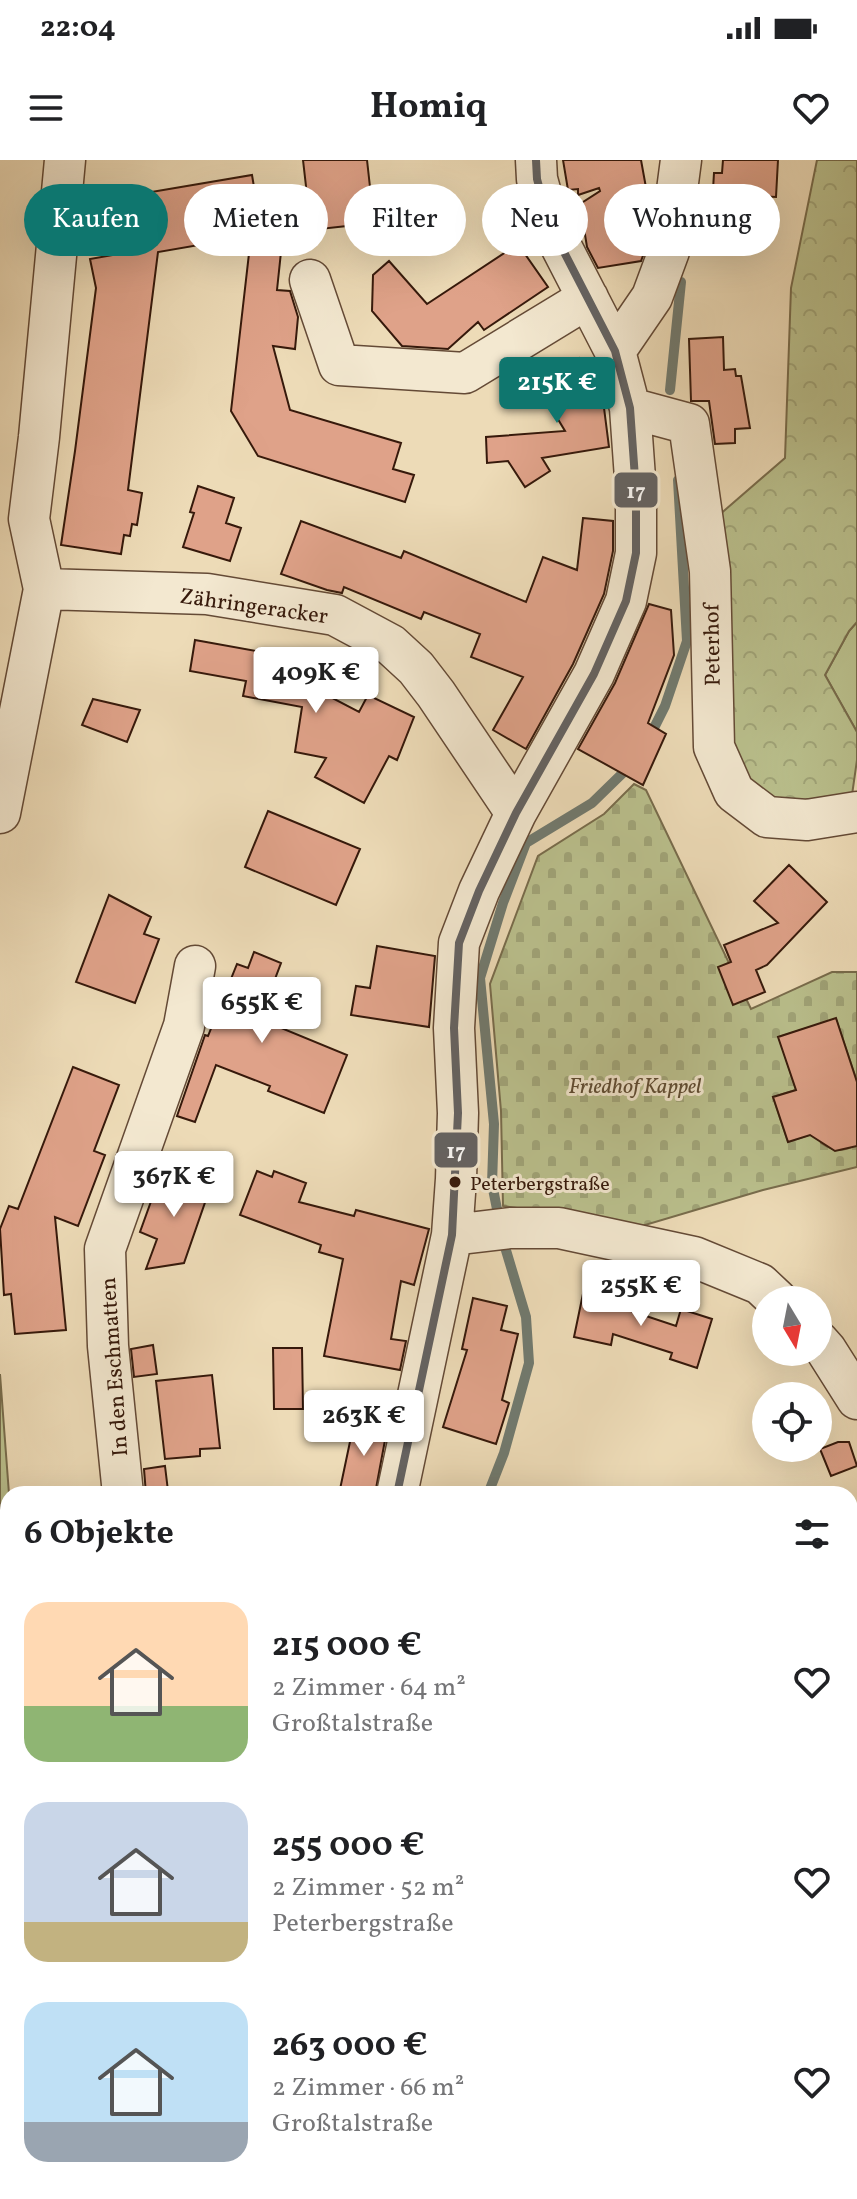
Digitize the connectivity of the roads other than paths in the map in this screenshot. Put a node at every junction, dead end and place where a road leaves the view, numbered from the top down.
1 (65, 160) edge
2 (536, 160) edge
3 (681, 160) edge
4 (310, 280) dead end
5 (588, 298) junction
6 (615, 351) junction
7 (651, 415) junction
8 (44, 589) junction
9 (857, 812) edge
10 (0, 813) edge
11 (516, 813) junction
12 (195, 966) dead end
13 (483, 1231) junction
14 (762, 1286) edge
15 (832, 1359) edge
16 (857, 1399) edge
17 (122, 1486) edge
18 (400, 1486) edge

1 - 8 street
2 - 5 street
3 - 6 street
4 - 5 street
5 - 6 street
6 - 7 street
7 - 9 street, Peterhof
7 - 11 street
8 - 10 street
8 - 11 street, Zähringeracker
11 - 13 street
12 - 17 street, In den Eschmatten
13 - 14 street
13 - 18 street
15 - 16 street

